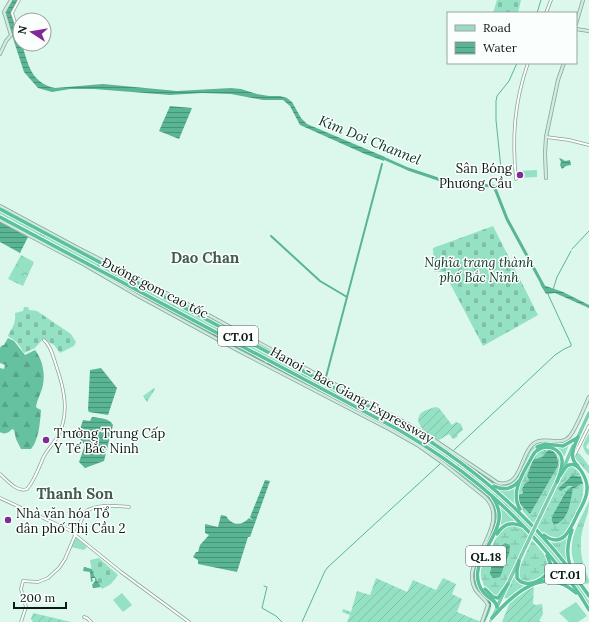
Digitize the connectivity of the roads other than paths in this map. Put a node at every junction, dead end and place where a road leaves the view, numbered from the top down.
1 (11, 0) edge
2 (19, 0) edge
3 (551, 0) edge
4 (583, 0) edge
5 (13, 12) edge
6 (546, 12) edge
7 (577, 21) edge
8 (577, 29) edge
9 (589, 31) edge
10 (0, 54) edge
11 (528, 64) edge
12 (564, 64) edge
13 (546, 137) junction
14 (589, 145) edge
15 (546, 178) dead end
16 (516, 179) dead end
17 (0, 207) edge
18 (0, 216) edge
19 (0, 220) edge
20 (44, 340) dead end
21 (589, 397) edge
22 (589, 413) edge
23 (589, 426) edge
24 (578, 437) junction
25 (574, 461) junction
26 (460, 470) junction
27 (472, 470) junction
28 (0, 474) edge
29 (559, 478) junction
30 (557, 482) junction
31 (589, 483) edge
32 (589, 493) edge
33 (0, 498) edge
34 (129, 507) dead end
35 (533, 525) junction
36 (538, 531) junction
37 (76, 535) junction
38 (534, 537) junction
39 (537, 541) junction
40 (519, 561) junction
41 (508, 584) junction
42 (589, 595) edge
43 (496, 607) junction
44 (589, 610) edge
45 (84, 617) dead end
46 (491, 620) edge
47 (21, 622) edge
48 (91, 622) edge
49 (190, 622) edge
50 (482, 622) edge

1 - 10 main road
2 - 5 street
3 - 6 street
4 - 7 main road
8 - 9 main road
11 - 16 street
12 - 13 main road
13 - 14 street
13 - 15 main road
17 - 21 main road, Đường gom cao tốc
17 - 27 highway, Hanoi - Bac Giang Expressway / CT.01
18 - 26 highway, Hanoi - Bac Giang Expressway / CT.01
19 - 50 main road, Đường gom cao tốc
20 - 28 street
22 - 24 highway, QL.18
23 - 25 street
24 - 25 highway, QL.18
24 - 27 highway
24 - 29 highway, QL.18
25 - 31 highway
26 - 38 highway, Hanoi - Bac Giang Expressway / CT.01
26 - 43 highway
27 - 35 highway, Hanoi - Bac Giang Expressway / CT.01
29 - 30 highway, QL.18
29 - 36 highway
30 - 35 highway
30 - 40 highway, QL.18, bridge
32 - 42 highway
33 - 37 street
34 - 37 street
35 - 36 highway, Hanoi - Bac Giang Expressway / CT.01
36 - 42 highway, Hanoi - Bac Giang Expressway / CT.01
37 - 47 street
37 - 49 street
38 - 39 highway, Hanoi - Bac Giang Expressway / CT.01
38 - 41 highway, QL.18
39 - 40 highway
39 - 44 highway, Hanoi - Bac Giang Expressway / CT.01
40 - 41 highway, QL.18
41 - 43 highway
43 - 46 main road
44 - 46 highway
45 - 48 street

